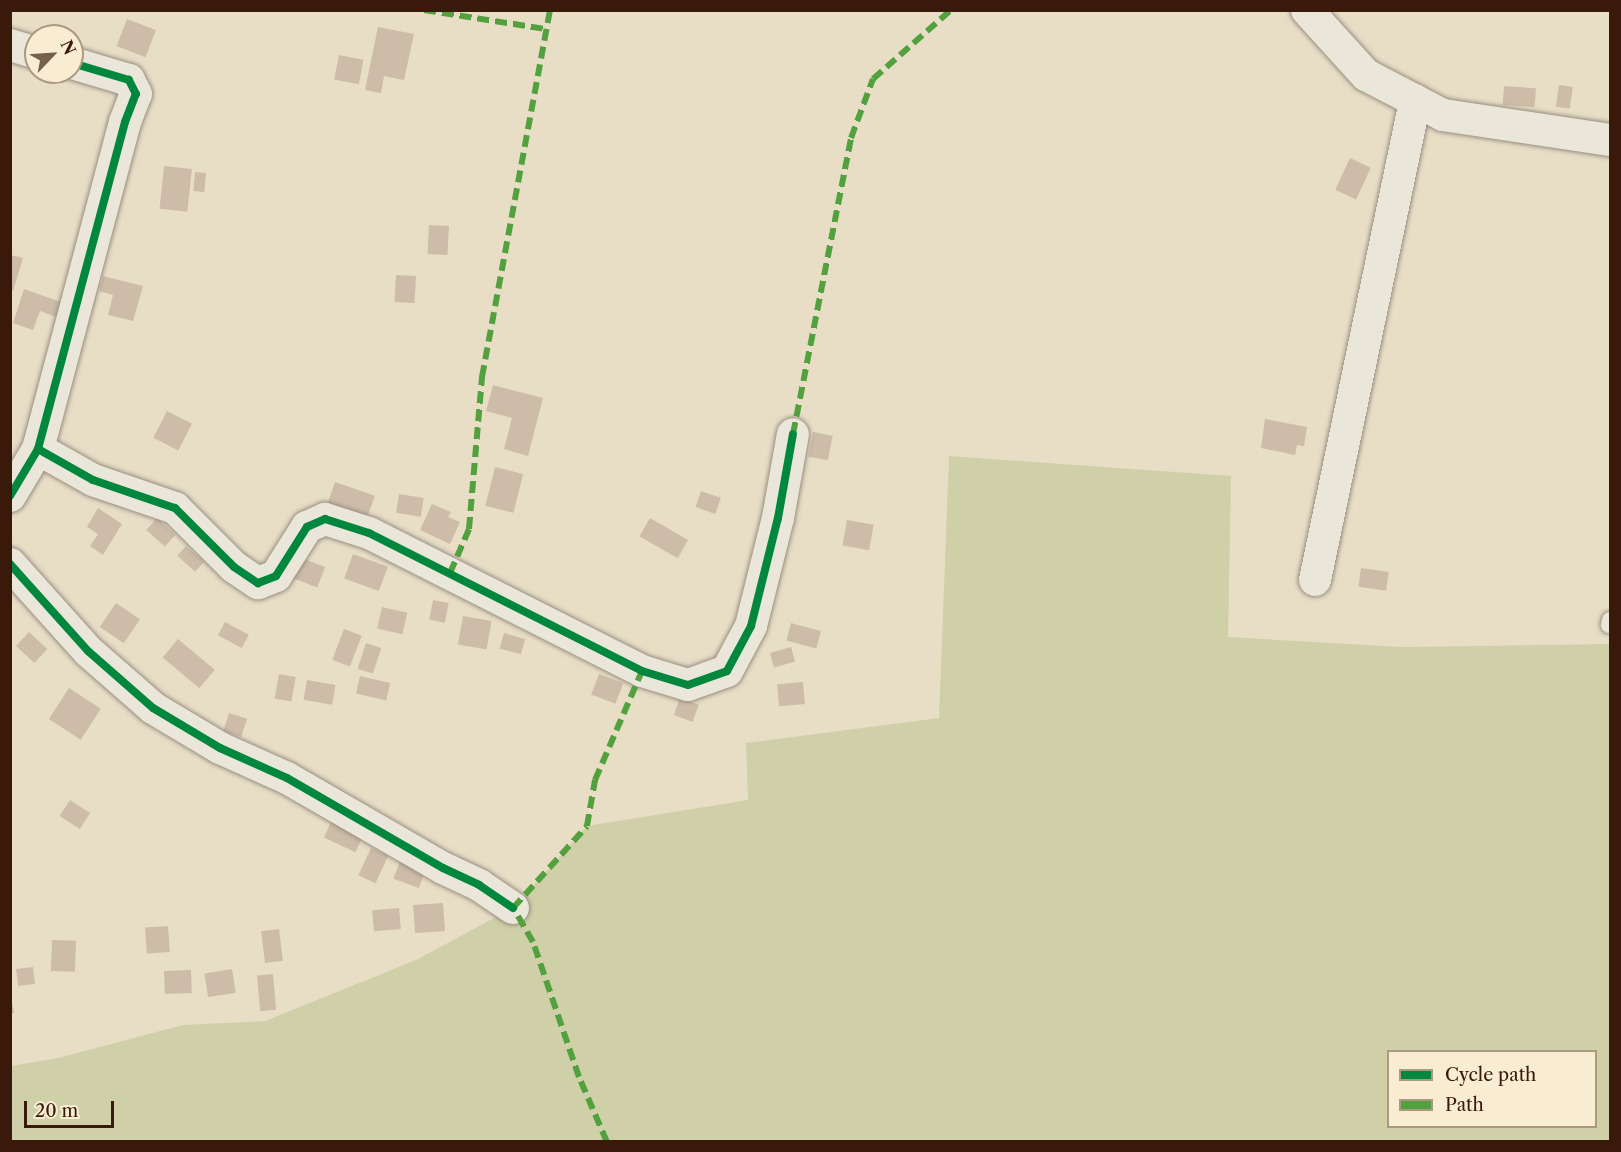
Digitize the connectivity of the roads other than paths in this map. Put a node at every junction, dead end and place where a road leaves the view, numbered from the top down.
1 (1307, 10) edge
2 (84, 67) edge
3 (1415, 100) junction
4 (1611, 140) edge
5 (793, 434) dead end
6 (38, 449) junction
7 (10, 496) edge
8 (10, 564) edge
9 (1315, 580) dead end
10 (513, 908) dead end

1 - 3 street
2 - 6 street
3 - 4 street
3 - 9 street
5 - 6 street
6 - 7 street
8 - 10 street

